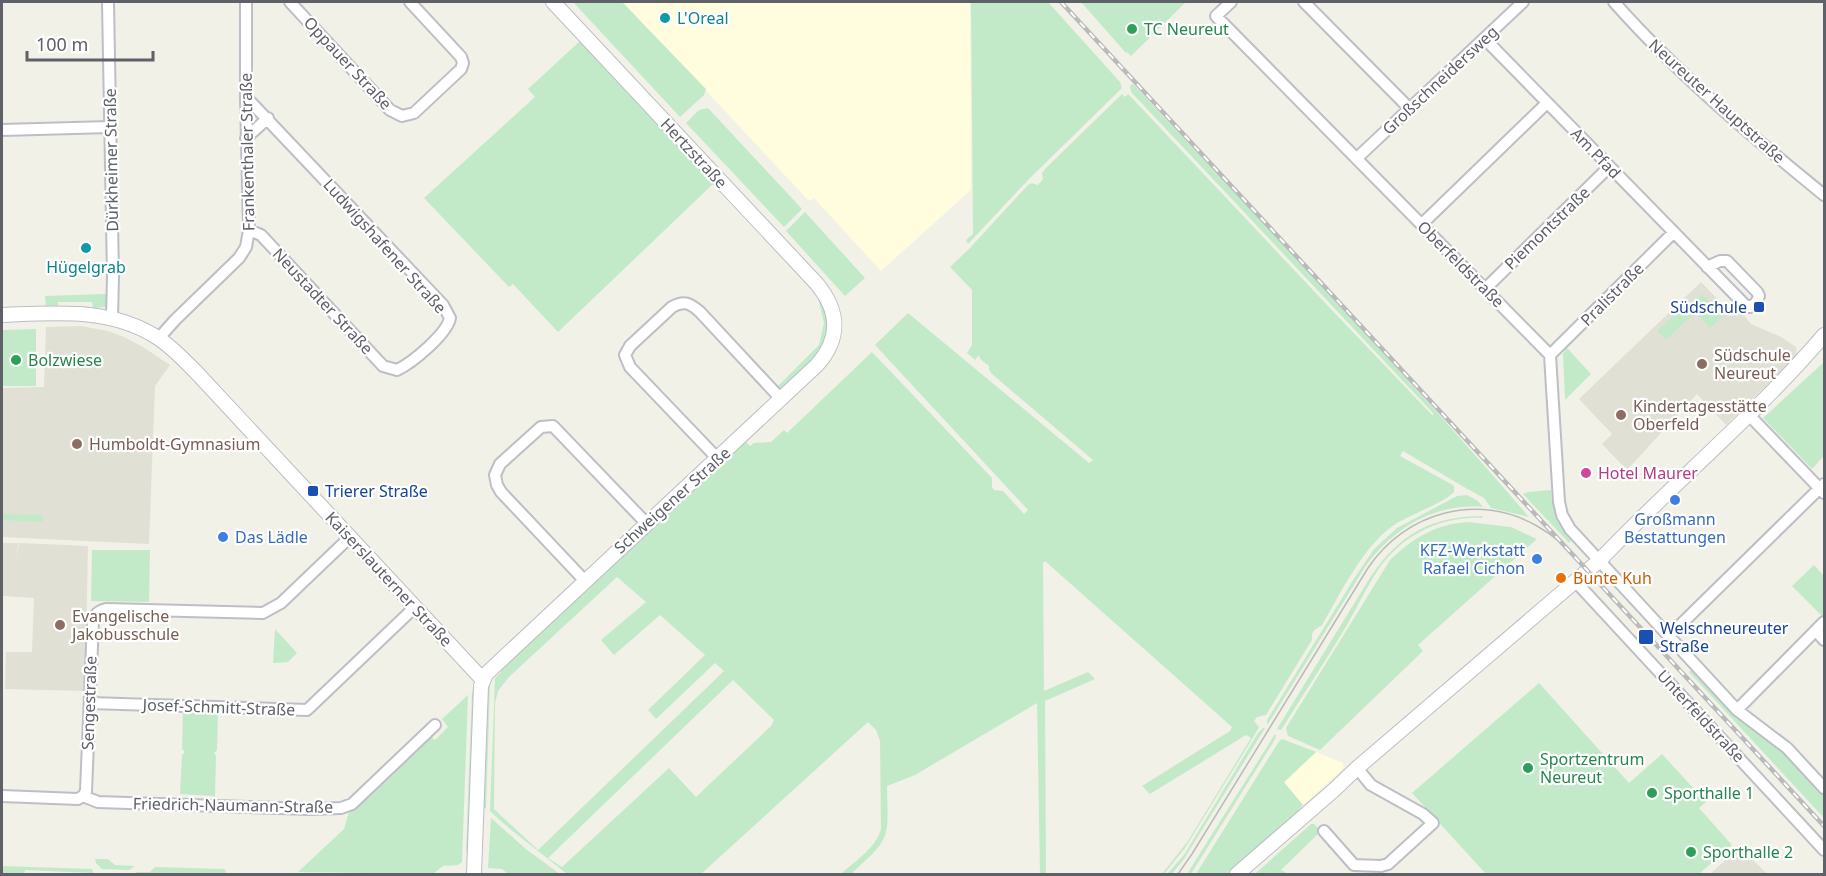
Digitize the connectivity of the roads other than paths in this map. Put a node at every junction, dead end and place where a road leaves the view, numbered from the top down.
1 (108, 2) edge
2 (246, 2) edge
3 (290, 2) edge
4 (410, 2) edge
5 (552, 2) edge
6 (1231, 2) edge
7 (1304, 2) edge
8 (1523, 2) edge
9 (1614, 2) edge
10 (1485, 39) junction
11 (246, 97) junction
12 (1547, 103) junction
13 (1410, 109) junction
14 (268, 118) junction
15 (110, 127) junction
16 (2, 130) edge
17 (246, 138) junction
18 (1357, 158) junction
19 (1610, 167) junction
20 (1824, 195) edge
21 (1422, 224) junction
22 (249, 230) junction
23 (1673, 232) junction
24 (1707, 267) junction
25 (1486, 288) junction
26 (832, 307) joint
27 (2, 315) edge
28 (112, 318) junction
29 (1824, 335) edge
30 (159, 338) junction
31 (1550, 355) junction
32 (397, 370) joint
33 (781, 399) junction
34 (1750, 416) junction
35 (718, 459) junction
36 (1823, 488) edge
37 (647, 524) junction
38 (350, 537) junction
39 (1600, 560) junction
40 (585, 581) junction
41 (1576, 582) junction
42 (415, 607) junction
43 (1824, 622) edge
44 (1816, 631) junction
45 (1669, 636) junction
46 (1824, 640) edge
47 (483, 680) junction
48 (90, 703) junction
49 (1737, 710) junction
50 (435, 725) dead end
51 (1357, 768) junction
52 (1824, 788) edge
53 (2, 796) edge
54 (83, 796) junction
55 (1324, 831) dead end
56 (1824, 850) edge
57 (474, 874) edge
58 (1237, 874) edge

1 - 15 street, Dürkheimer Straße
2 - 11 street, Frankenthaler Straße
3 - 4 street, Oppauer Straße
5 - 26 main road, Hertzstraße
6 - 18 street, Oberfeldstraße
7 - 13 street
8 - 10 street, Großschneidersweg
9 - 20 street, Neureuter Hauptstraße
10 - 12 street, Am Pfad
10 - 13 street, Großschneidersweg
11 - 14 street, Ludwigshafener Straße
11 - 17 street, Frankenthaler Straße
12 - 19 street, Am Pfad
12 - 21 street
13 - 18 street, Großschneidersweg
14 - 17 street
14 - 32 street, Ludwigshafener Straße
15 - 16 street
15 - 28 street, Dürkheimer Straße
17 - 22 street, Frankenthaler Straße
18 - 21 street, Oberfeldstraße
19 - 23 street, Am Pfad
19 - 25 street, Piemontstraße
21 - 25 street, Oberfeldstraße
22 - 30 street, Frankenthaler Straße
22 - 32 street, Neustadter Straße
23 - 24 street, Am Pfad
23 - 31 street, Pralistraße
24 - 24 street, Am Pfad
25 - 31 street, Oberfeldstraße
26 - 33 main road, Schweigener Straße
27 - 28 main road, Kaiserslauterner Straße
28 - 30 main road, Kaiserslauterner Straße
29 - 34 main road
30 - 38 main road, Kaiserslauterner Straße
31 - 39 street
33 - 35 main road, Schweigener Straße
33 - 35 street
34 - 36 street
34 - 39 main road
35 - 37 main road, Schweigener Straße
36 - 45 street
37 - 40 main road, Schweigener Straße
37 - 40 street
38 - 42 main road, Kaiserslauterner Straße
38 - 48 street, Sengestraße
39 - 41 main road
39 - 45 street
40 - 47 main road, Schweigener Straße
41 - 51 main road
41 - 56 street, Unterfeldstraße
42 - 47 main road, Kaiserslauterner Straße
42 - 48 street, Josef-Schmitt-Straße
43 - 44 street
44 - 46 street
44 - 49 street
45 - 49 street
47 - 57 main road
48 - 54 street, Sengestraße
49 - 52 street
50 - 54 street, Friedrich-Naumann-Straße
51 - 55 street
51 - 58 main road
53 - 54 street, Friedrich-Naumann-Straße

